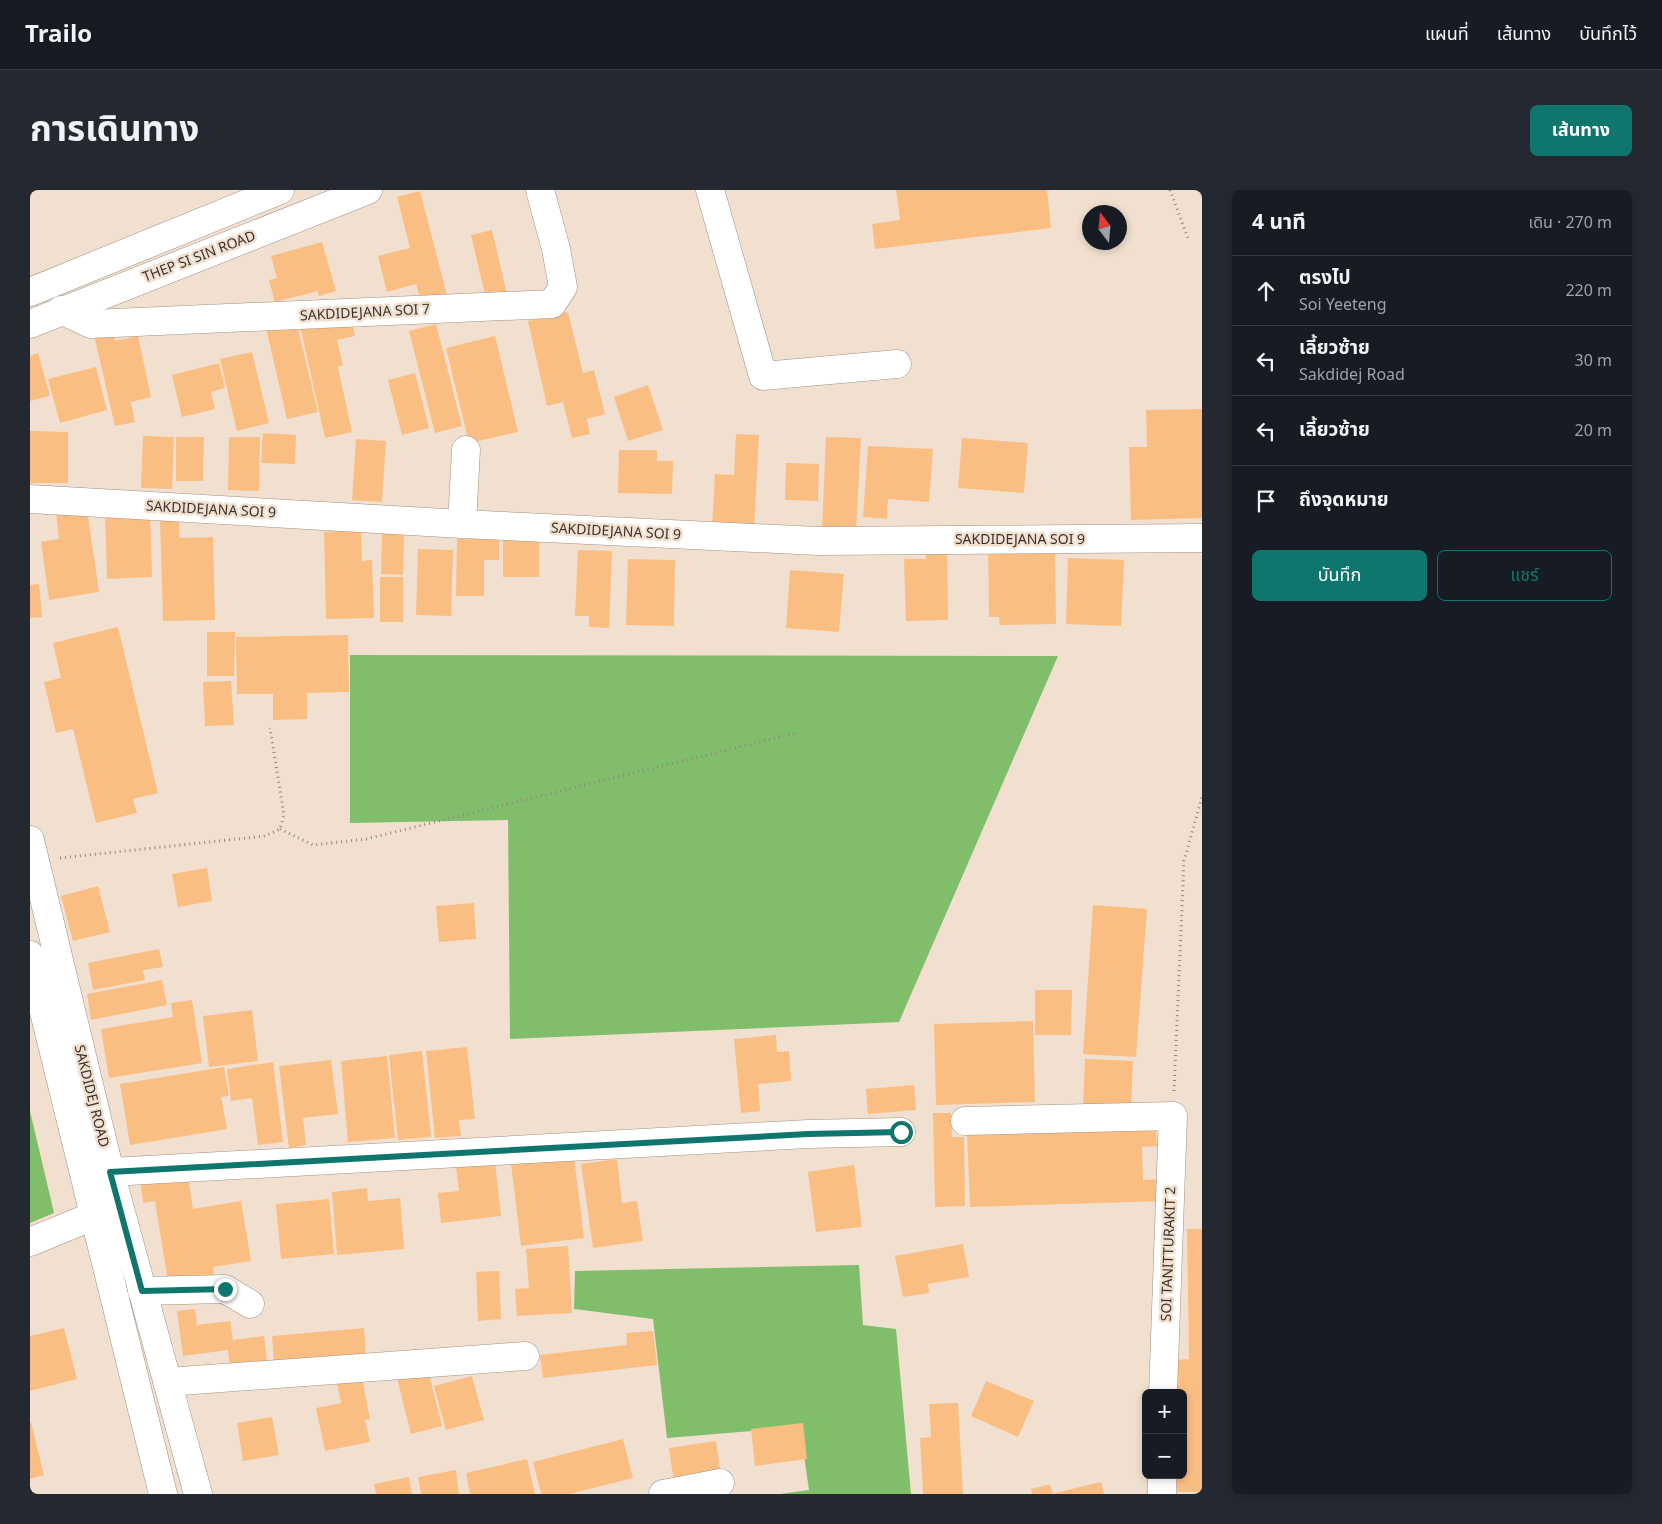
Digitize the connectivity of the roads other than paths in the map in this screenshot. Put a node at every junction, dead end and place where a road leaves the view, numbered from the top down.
1 (280, 190) edge
2 (368, 190) edge
3 (540, 190) edge
4 (710, 190) edge
5 (30, 292) edge
6 (61, 310) junction
7 (30, 324) edge
8 (897, 364) dead end
9 (466, 450) dead end
10 (30, 499) edge
11 (462, 524) junction
12 (1202, 538) edge
13 (32, 850) edge
14 (30, 955) edge
15 (965, 1121) dead end
16 (901, 1132) dead end
17 (110, 1172) junction
18 (93, 1216) junction
19 (30, 1242) edge
20 (142, 1291) junction
21 (250, 1304) dead end
22 (525, 1356) dead end
23 (167, 1382) junction
24 (1163, 1389) edge
25 (1162, 1479) edge
26 (720, 1483) dead end
27 (163, 1494) edge
28 (198, 1494) edge
29 (663, 1494) edge
30 (1162, 1494) edge

1 - 5 street
2 - 6 street, THEP SI SIN ROAD
3 - 6 street, SAKDIDEJANA SOI 7
4 - 8 street
6 - 7 street, THEP SI SIN ROAD
9 - 11 street
10 - 11 street, SAKDIDEJANA SOI 9
11 - 12 street, SAKDIDEJANA SOI 9
13 - 17 street, SAKDIDEJ ROAD
14 - 18 street, SAKDIDEJ ROAD
15 - 24 street, SOI TANITTURAKIT 2
16 - 17 street
17 - 20 street, SAKDIDEJ ROAD
18 - 19 street
18 - 27 street, SAKDIDEJ ROAD
20 - 21 street
20 - 23 street, SAKDIDEJ ROAD
22 - 23 street
23 - 28 street, SAKDIDEJ ROAD
25 - 30 street
26 - 29 street

